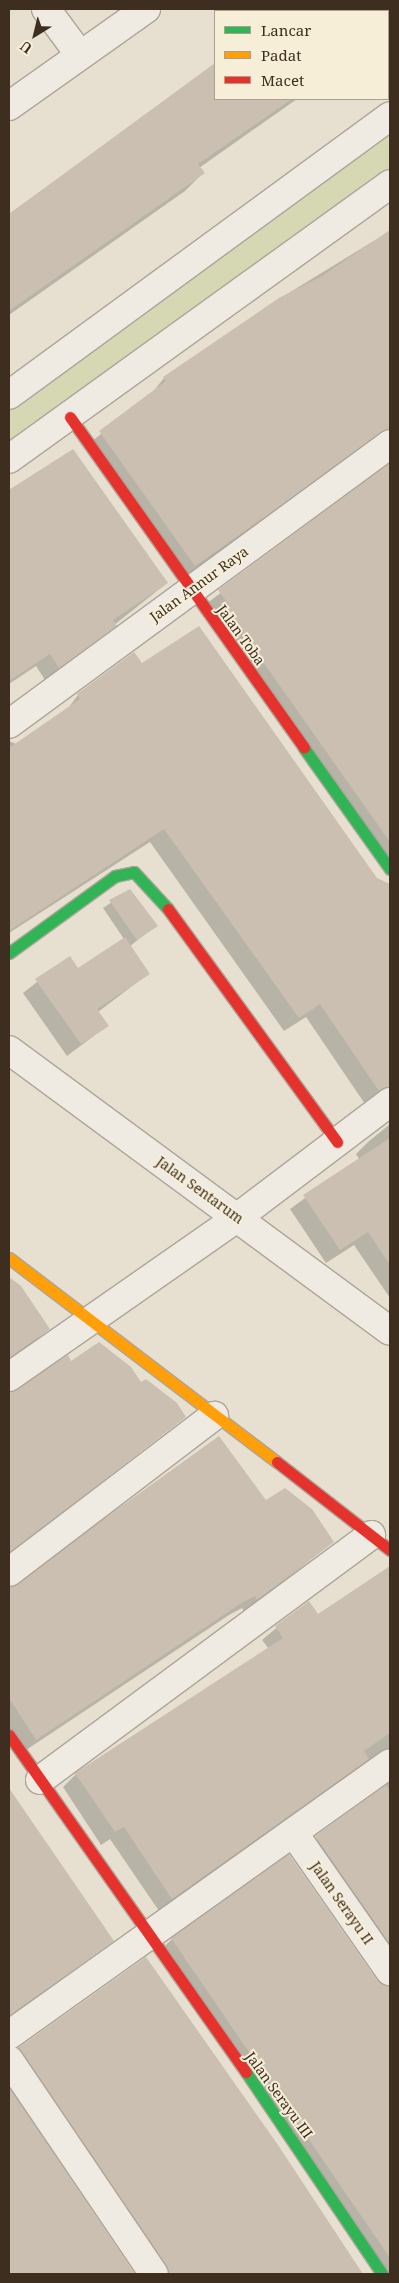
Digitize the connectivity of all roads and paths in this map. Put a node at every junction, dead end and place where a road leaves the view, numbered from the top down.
1 (46, 9) edge
2 (146, 9) edge
3 (80, 55) junction
4 (9, 106) edge
5 (390, 116) edge
6 (390, 184) edge
7 (9, 395) edge
8 (70, 417) junction
9 (390, 444) edge
10 (9, 459) edge
11 (191, 590) junction
12 (9, 724) edge
13 (390, 869) edge
14 (9, 953) edge
15 (9, 1050) edge
16 (390, 1102) edge
17 (336, 1142) junction
18 (238, 1217) junction
19 (9, 1258) edge
20 (91, 1316) junction
21 (390, 1331) edge
22 (9, 1377) edge
23 (214, 1416) junction
24 (380, 1542) edge
25 (9, 1572) edge
26 (9, 1735) edge
27 (390, 1764) edge
28 (40, 1780) junction
29 (295, 1835) junction
30 (146, 1936) junction
31 (390, 1971) edge
32 (9, 2035) edge
33 (9, 2060) edge
34 (154, 2274) edge
35 (382, 2274) edge

1 - 3 street
2 - 3 street
3 - 4 street
5 - 7 street
6 - 8 street
8 - 10 street
8 - 11 street, Jalan Toba
9 - 11 street, Jalan Annur Raya
11 - 12 street, Jalan Annur Raya
11 - 13 street, Jalan Toba
14 - 17 street
15 - 18 street, Jalan Sentarum
16 - 17 street
17 - 18 street
18 - 20 street
18 - 21 street, Jalan Sentarum
19 - 20 street
20 - 22 street
20 - 23 street
23 - 24 street
23 - 25 street
24 - 28 street
26 - 28 street, Jalan Serayu III
27 - 29 street
28 - 30 street, Jalan Serayu III
29 - 30 street
29 - 31 street, Jalan Serayu II
30 - 32 street
30 - 35 street, Jalan Serayu III
33 - 34 street

